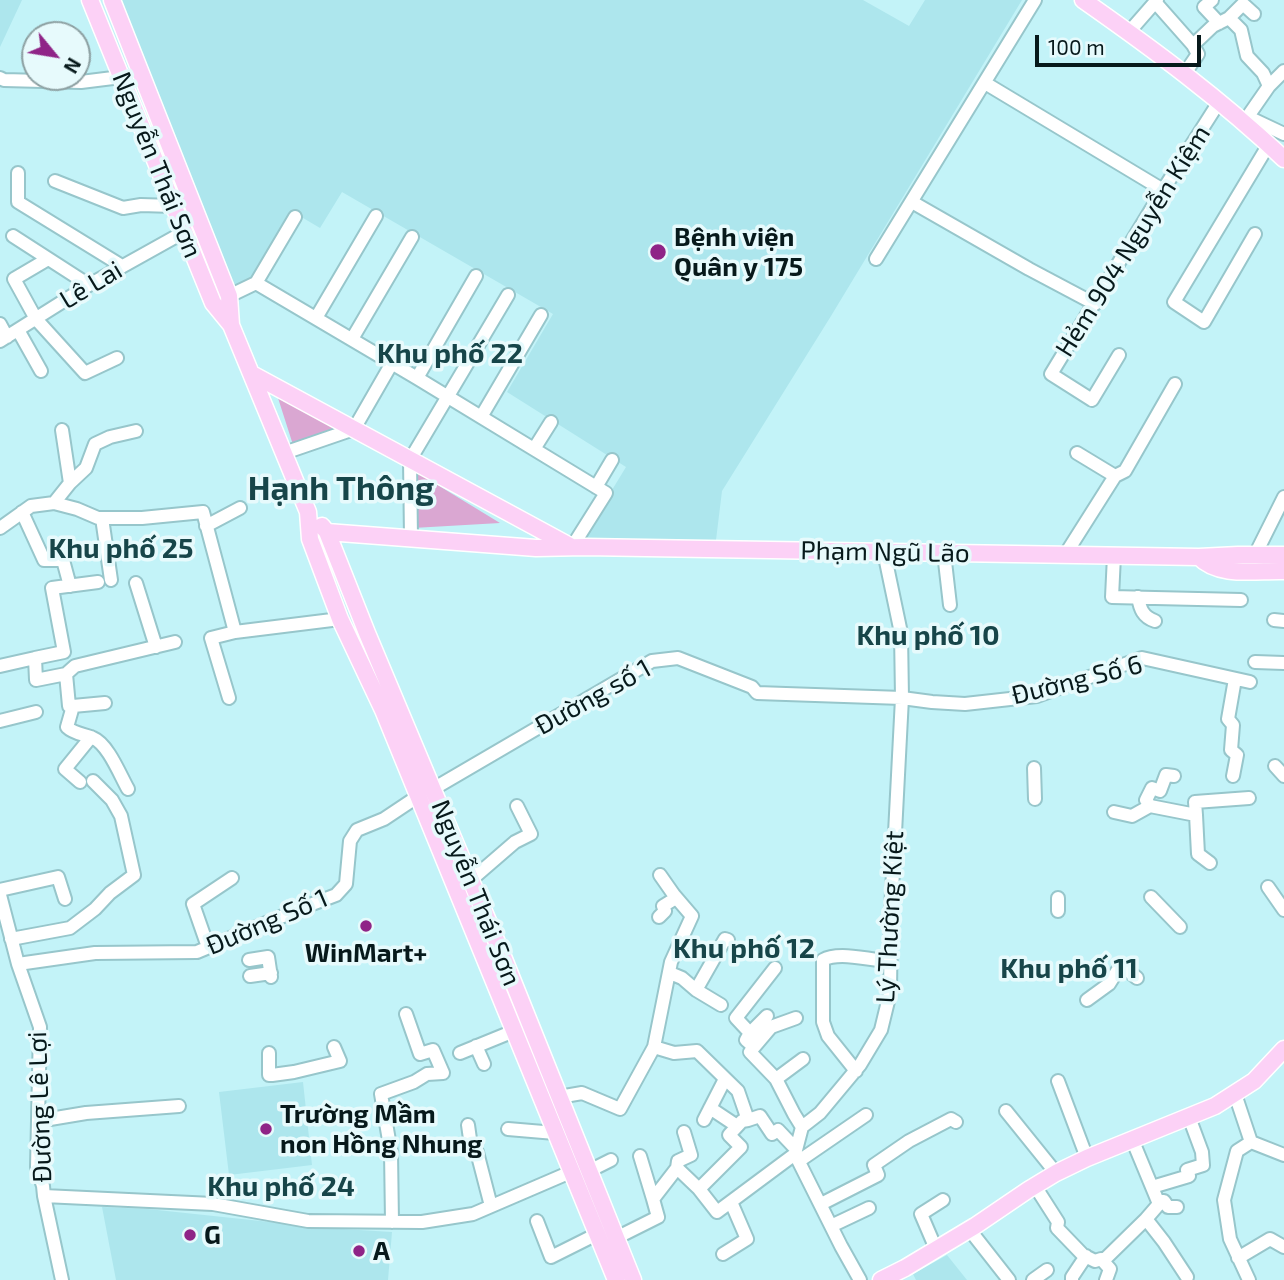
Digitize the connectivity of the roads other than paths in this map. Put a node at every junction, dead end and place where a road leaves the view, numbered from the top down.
1 (90, 0) edge
2 (112, 0) edge
3 (1035, 0) edge
4 (1212, 0) edge
5 (1156, 1) edge
6 (1091, 3) edge
7 (1254, 14) dead end
8 (1224, 20) junction
9 (1129, 32) junction
10 (1193, 45) junction
11 (1284, 71) edge
12 (1185, 73) junction
13 (121, 77) junction
14 (0, 78) edge
15 (21, 80) edge
16 (91, 81) edge
17 (985, 83) junction
18 (1269, 86) junction
19 (1219, 102) junction
20 (1246, 120) junction
21 (1284, 134) edge
22 (1269, 145) junction
23 (1284, 159) edge
24 (18, 173) dead end
25 (55, 181) dead end
26 (1163, 190) junction
27 (912, 202) junction
28 (173, 205) junction
29 (376, 216) dead end
30 (295, 217) dead end
31 (184, 232) junction
32 (1255, 234) dead end
33 (13, 236) dead end
34 (412, 237) dead end
35 (48, 259) junction
36 (876, 259) dead end
37 (122, 266) junction
38 (476, 276) dead end
39 (256, 283) junction
40 (89, 285) junction
41 (508, 295) dead end
42 (229, 296) junction
43 (1095, 303) junction
44 (541, 316) dead end
45 (316, 318) junction
46 (36, 319) junction
47 (0, 324) edge
48 (231, 325) junction
49 (9, 336) edge
50 (352, 340) junction
51 (1119, 355) dead end
52 (117, 358) dead end
53 (392, 363) junction
54 (41, 371) dead end
55 (251, 374) junction
56 (417, 377) junction
57 (1175, 384) dead end
58 (447, 396) junction
59 (481, 416) junction
60 (551, 422) dead end
61 (354, 429) junction
62 (62, 430) dead end
63 (136, 431) dead end
64 (534, 449) junction
65 (284, 453) junction
66 (1077, 453) dead end
67 (410, 460) junction
68 (612, 460) dead end
69 (1115, 476) junction
70 (70, 483) junction
71 (596, 486) junction
72 (1284, 497) edge
73 (54, 503) junction
74 (240, 508) dead end
75 (22, 512) junction
76 (308, 512) junction
77 (102, 518) junction
78 (206, 526) junction
79 (0, 528) edge
80 (327, 532) junction
81 (411, 538) junction
82 (572, 547) junction
83 (884, 552) junction
84 (944, 553) junction
85 (1065, 555) junction
86 (1284, 555) edge
87 (1114, 556) junction
88 (1199, 557) junction
89 (1250, 559) junction
90 (1284, 565) edge
91 (1284, 571) edge
92 (136, 583) dead end
93 (70, 586) junction
94 (1138, 597) junction
95 (1241, 600) dead end
96 (950, 605) dead end
97 (341, 618) junction
98 (1155, 621) dead end
99 (234, 632) junction
100 (175, 642) dead end
101 (156, 647) junction
102 (35, 658) junction
103 (1255, 662) dead end
104 (1284, 663) edge
105 (0, 666) edge
106 (66, 674) junction
107 (1235, 679) junction
108 (1250, 682) dead end
109 (229, 698) dead end
110 (902, 698) junction
111 (106, 703) dead end
112 (73, 706) junction
113 (36, 712) dead end
114 (0, 721) edge
115 (91, 737) junction
116 (1275, 766) dead end
117 (1034, 768) dead end
118 (1174, 776) dead end
119 (1233, 776) dead end
120 (1284, 776) edge
121 (128, 789) dead end
122 (433, 789) junction
123 (417, 797) junction
124 (1249, 798) dead end
125 (1035, 799) dead end
126 (517, 806) dead end
127 (1150, 806) junction
128 (1114, 812) dead end
129 (1196, 815) junction
130 (1210, 863) dead end
131 (660, 875) dead end
132 (232, 878) dead end
133 (471, 880) junction
134 (1268, 887) dead end
135 (0, 893) edge
136 (1151, 897) dead end
137 (676, 898) junction
138 (65, 899) dead end
139 (1284, 910) edge
140 (659, 917) dead end
141 (1180, 927) dead end
142 (11, 939) junction
143 (728, 940) dead end
144 (208, 947) junction
145 (249, 960) dead end
146 (891, 962) junction
147 (18, 964) junction
148 (775, 968) dead end
149 (670, 973) junction
150 (250, 976) dead end
151 (1138, 978) dead end
152 (696, 989) junction
153 (1087, 1000) dead end
154 (721, 1005) dead end
155 (406, 1014) dead end
156 (766, 1016) dead end
157 (796, 1018) dead end
158 (513, 1031) junction
159 (750, 1033) junction
160 (334, 1046) dead end
161 (476, 1046) junction
162 (654, 1047) junction
163 (754, 1047) junction
164 (1284, 1049) edge
165 (269, 1053) dead end
166 (460, 1053) dead end
167 (803, 1059) dead end
168 (484, 1064) dead end
169 (856, 1071) junction
170 (725, 1079) junction
171 (776, 1079) junction
172 (1058, 1081) dead end
173 (1235, 1094) junction
174 (559, 1097) junction
175 (179, 1106) dead end
176 (1006, 1111) dead end
177 (866, 1115) dead end
178 (1188, 1117) junction
179 (38, 1121) junction
180 (956, 1122) dead end
181 (743, 1123) junction
182 (468, 1125) dead end
183 (803, 1127) junction
184 (508, 1129) dead end
185 (684, 1132) dead end
186 (555, 1133) junction
187 (1132, 1139) junction
188 (1251, 1143) junction
189 (797, 1155) junction
190 (640, 1156) dead end
191 (1284, 1156) edge
192 (1087, 1158) junction
193 (611, 1160) dead end
194 (588, 1168) junction
195 (677, 1168) junction
196 (571, 1172) junction
197 (1056, 1174) junction
198 (1035, 1186) junction
199 (1152, 1187) junction
200 (699, 1189) junction
201 (44, 1196) junction
202 (653, 1199) junction
203 (943, 1200) dead end
204 (1158, 1201) junction
205 (731, 1202) junction
206 (821, 1204) junction
207 (491, 1206) junction
208 (1177, 1207) dead end
209 (869, 1208) dead end
210 (1146, 1219) junction
211 (537, 1221) dead end
212 (392, 1222) junction
213 (831, 1226) junction
214 (969, 1229) junction
215 (597, 1234) junction
216 (616, 1238) junction
217 (1284, 1247) edge
218 (936, 1250) junction
219 (723, 1254) dead end
220 (1086, 1256) junction
221 (1238, 1258) junction
222 (1103, 1261) junction
223 (1047, 1270) dead end
224 (908, 1274) edge
225 (1188, 1277) dead end
226 (62, 1280) edge
227 (616, 1280) edge
228 (633, 1280) edge
229 (860, 1280) edge
230 (881, 1280) edge
231 (1009, 1280) edge
232 (1033, 1280) edge
233 (1072, 1280) edge
234 (1106, 1280) edge
235 (1249, 1280) edge

1 - 13 main road, Nguyễn Thái Sơn
2 - 42 main road, Nguyễn Thái Sơn
3 - 17 street
4 - 8 street
5 - 9 street
5 - 10 street
6 - 9 main road
7 - 8 street
8 - 10 street
8 - 18 street
9 - 12 main road
10 - 12 street
11 - 18 street
12 - 19 main road
13 - 16 street
13 - 28 main road, Nguyễn Thái Sơn
14 - 15 street
17 - 26 street
17 - 27 street
18 - 20 street
19 - 20 main road
19 - 26 street, Hẻm 904 Nguyễn Kiệm
20 - 21 street
20 - 22 main road
22 - 23 main road
22 - 32 street
24 - 37 street
25 - 28 street
26 - 43 street, Hẻm 904 Nguyễn Kiệm
27 - 36 street
27 - 43 street
28 - 31 main road, Nguyễn Thái Sơn
29 - 45 street
30 - 39 street
31 - 37 street, Lê Lai
31 - 48 main road, Nguyễn Thái Sơn
33 - 35 street
34 - 50 street
35 - 40 street
35 - 46 street
37 - 40 street, Lê Lai
38 - 56 street
39 - 42 street
39 - 45 street
40 - 46 street, Lê Lai
41 - 58 street
42 - 48 main road, Nguyễn Thái Sơn
43 - 51 street, Hẻm 904 Nguyễn Kiệm
44 - 59 street
45 - 50 street
46 - 49 street, Lê Lai
46 - 52 street
47 - 49 street
48 - 55 main road, Nguyễn Thái Sơn
49 - 54 street
50 - 53 street
53 - 56 street
53 - 61 street
55 - 61 main road, Phạm Ngũ Lão
55 - 65 main road, Nguyễn Thái Sơn
56 - 58 street
57 - 69 street
58 - 59 street
58 - 67 street
59 - 64 street
60 - 64 street
61 - 65 street
61 - 67 main road, Phạm Ngũ Lão
62 - 70 street
63 - 70 street
64 - 71 street
65 - 76 main road, Nguyễn Thái Sơn
66 - 69 street
67 - 81 street
67 - 82 main road, Phạm Ngũ Lão
68 - 71 street
69 - 85 street
70 - 73 street
71 - 82 street
72 - 89 street
73 - 75 street
73 - 77 street
74 - 78 street
75 - 79 street
75 - 93 street
76 - 80 main road, Nguyễn Thái Sơn
76 - 97 main road, Nguyễn Thái Sơn
77 - 78 street
77 - 93 street
78 - 99 street
80 - 81 main road, Phạm Ngũ Lão
80 - 122 main road, Nguyễn Thái Sơn
81 - 82 main road, Phạm Ngũ Lão
82 - 83 main road, Phạm Ngũ Lão
83 - 84 main road, Phạm Ngũ Lão
83 - 110 street, Lý Thường Kiệt
84 - 85 main road, Phạm Ngũ Lão
84 - 96 street
85 - 87 main road, Phạm Ngũ Lão
86 - 89 main road, Phạm Ngũ Lão
87 - 88 main road, Phạm Ngũ Lão
87 - 94 street
88 - 89 main road, Phạm Ngũ Lão
88 - 91 main road, Phạm Ngũ Lão
89 - 90 main road
92 - 101 street
93 - 102 street
94 - 95 street
94 - 98 street
97 - 99 street
97 - 123 main road, Nguyễn Thái Sơn
99 - 109 street
100 - 101 street
101 - 106 street
102 - 105 street
102 - 106 street
103 - 104 street
106 - 112 street
107 - 108 street, Đường Số 6
107 - 110 street, Đường Số 6
107 - 119 street
110 - 122 street, Đường số 1
110 - 146 street, Lý Thường Kiệt
111 - 112 street
112 - 115 street
113 - 114 street
115 - 121 street
115 - 142 street
116 - 120 street
117 - 125 street
118 - 127 street
122 - 123 street, Đường số 1
122 - 133 main road, Nguyễn Thái Sơn
123 - 144 street, Đường Số 1
123 - 158 main road, Nguyễn Thái Sơn
124 - 129 street
126 - 133 street
127 - 128 street
127 - 129 street
129 - 130 street
131 - 137 street
132 - 144 street
133 - 174 main road, Nguyễn Thái Sơn
134 - 139 street
135 - 138 street
135 - 142 street, Đường Lê Lợi
136 - 141 street
137 - 140 street
137 - 149 street
142 - 147 street, Đường Lê Lợi
143 - 152 street
144 - 147 street, Đường Số 1
145 - 150 street
146 - 169 street, Lý Thường Kiệt
146 - 169 street
147 - 179 street, Đường Lê Lợi
148 - 159 street
149 - 152 street
149 - 162 street
151 - 153 street
152 - 154 street
155 - 212 street
156 - 159 street
157 - 163 street
158 - 161 street
158 - 186 main road, Nguyễn Thái Sơn
159 - 163 street
160 - 165 street
161 - 166 street
161 - 168 street
162 - 170 street
162 - 174 street
163 - 171 street
164 - 173 main road
167 - 171 street
169 - 183 street, Lý Thường Kiệt
170 - 181 street
170 - 181 street
171 - 183 street
172 - 192 street
173 - 178 main road
173 - 188 street
174 - 194 main road, Nguyễn Thái Sơn
175 - 179 street
176 - 197 street
177 - 189 street
178 - 187 main road
178 - 199 street
179 - 201 street, Đường Lê Lợi
180 - 206 street
181 - 189 street
181 - 200 street
182 - 207 street
183 - 189 street, Lý Thường Kiệt
184 - 186 street
185 - 195 street
186 - 196 main road, Nguyễn Thái Sơn
187 - 192 main road
187 - 199 street
188 - 191 street
188 - 221 street
189 - 205 street
189 - 206 street
190 - 202 street
192 - 197 main road
193 - 194 street
194 - 196 street
194 - 216 main road, Nguyễn Thái Sơn
195 - 200 street
195 - 202 street
196 - 207 street
196 - 215 main road, Nguyễn Thái Sơn
197 - 198 main road
198 - 214 main road
198 - 220 street
199 - 204 street
200 - 205 street
201 - 212 street
201 - 226 street, Đường Lê Lợi
202 - 216 street
203 - 218 street
204 - 208 street
204 - 210 street
205 - 219 street
206 - 213 street
207 - 212 street
209 - 213 street
210 - 222 street
210 - 225 street
211 - 215 street
213 - 229 street
214 - 218 main road
214 - 231 street
215 - 227 main road, Nguyễn Thái Sơn
216 - 228 main road, Nguyễn Thái Sơn
217 - 221 street
218 - 224 main road
220 - 222 street
220 - 233 street
221 - 235 street
222 - 234 street
223 - 232 street
224 - 230 main road

